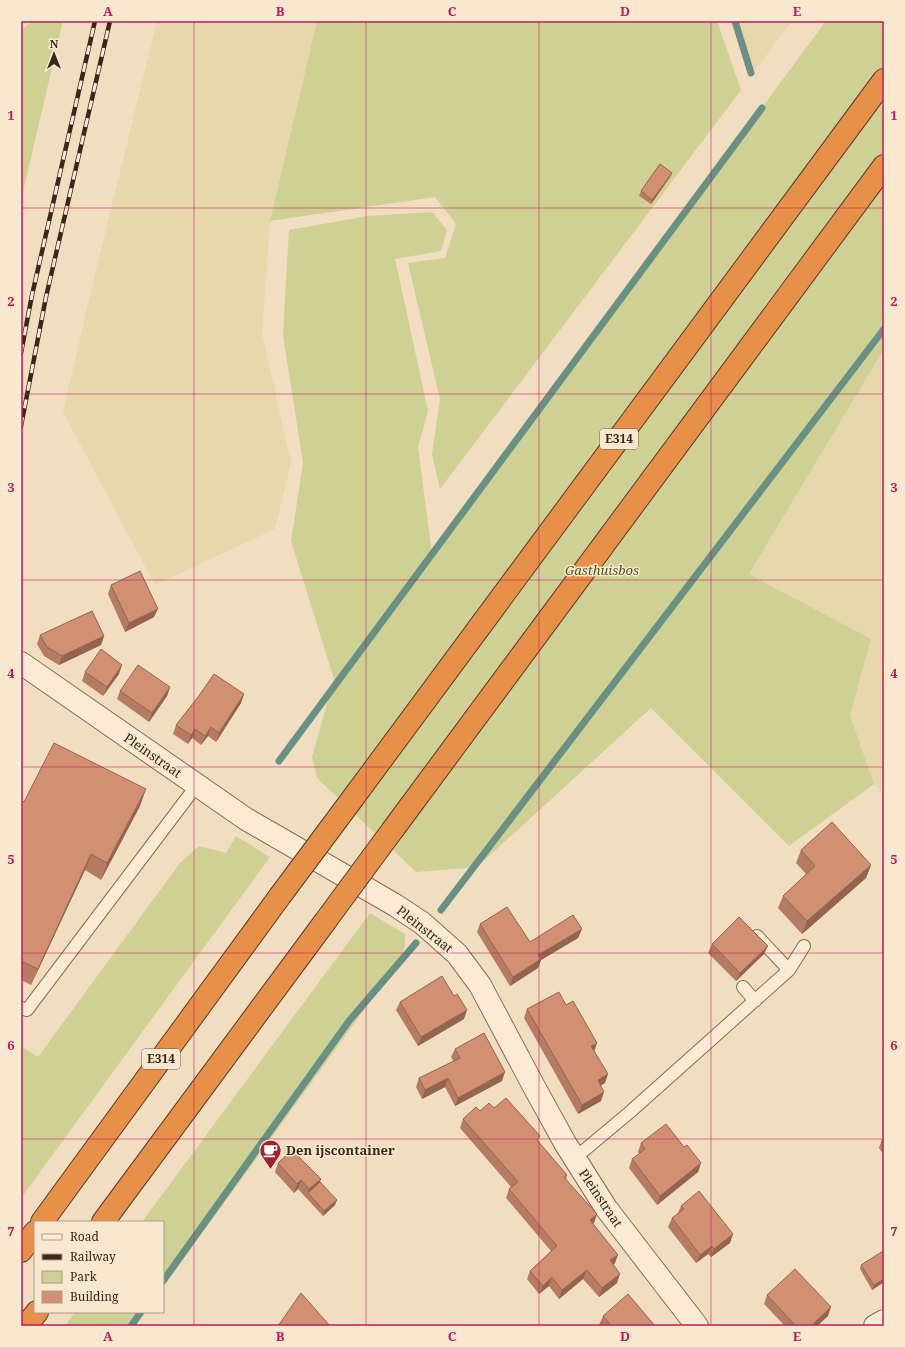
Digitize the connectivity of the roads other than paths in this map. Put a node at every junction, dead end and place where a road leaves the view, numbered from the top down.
1 (884, 80) edge
2 (884, 166) edge
3 (21, 663) edge
4 (197, 785) junction
5 (752, 930) edge
6 (804, 946) dead end
7 (789, 970) junction
8 (743, 987) dead end
9 (755, 1001) junction
10 (21, 1008) edge
11 (575, 1158) junction
12 (43, 1221) edge
13 (104, 1221) edge
14 (34, 1233) edge
15 (21, 1251) edge
16 (36, 1313) edge
17 (884, 1321) edge
18 (26, 1326) edge
19 (697, 1326) edge
20 (875, 1326) edge

1 - 12 highway, E314, bridge
2 - 13 highway, bridge
3 - 4 street, Pleinstraat
4 - 10 lane
4 - 11 street, Pleinstraat
5 - 7 lane
6 - 7 lane
7 - 9 lane
8 - 9 lane
9 - 11 lane
11 - 19 street, Pleinstraat
14 - 15 highway
16 - 18 highway
17 - 20 street

